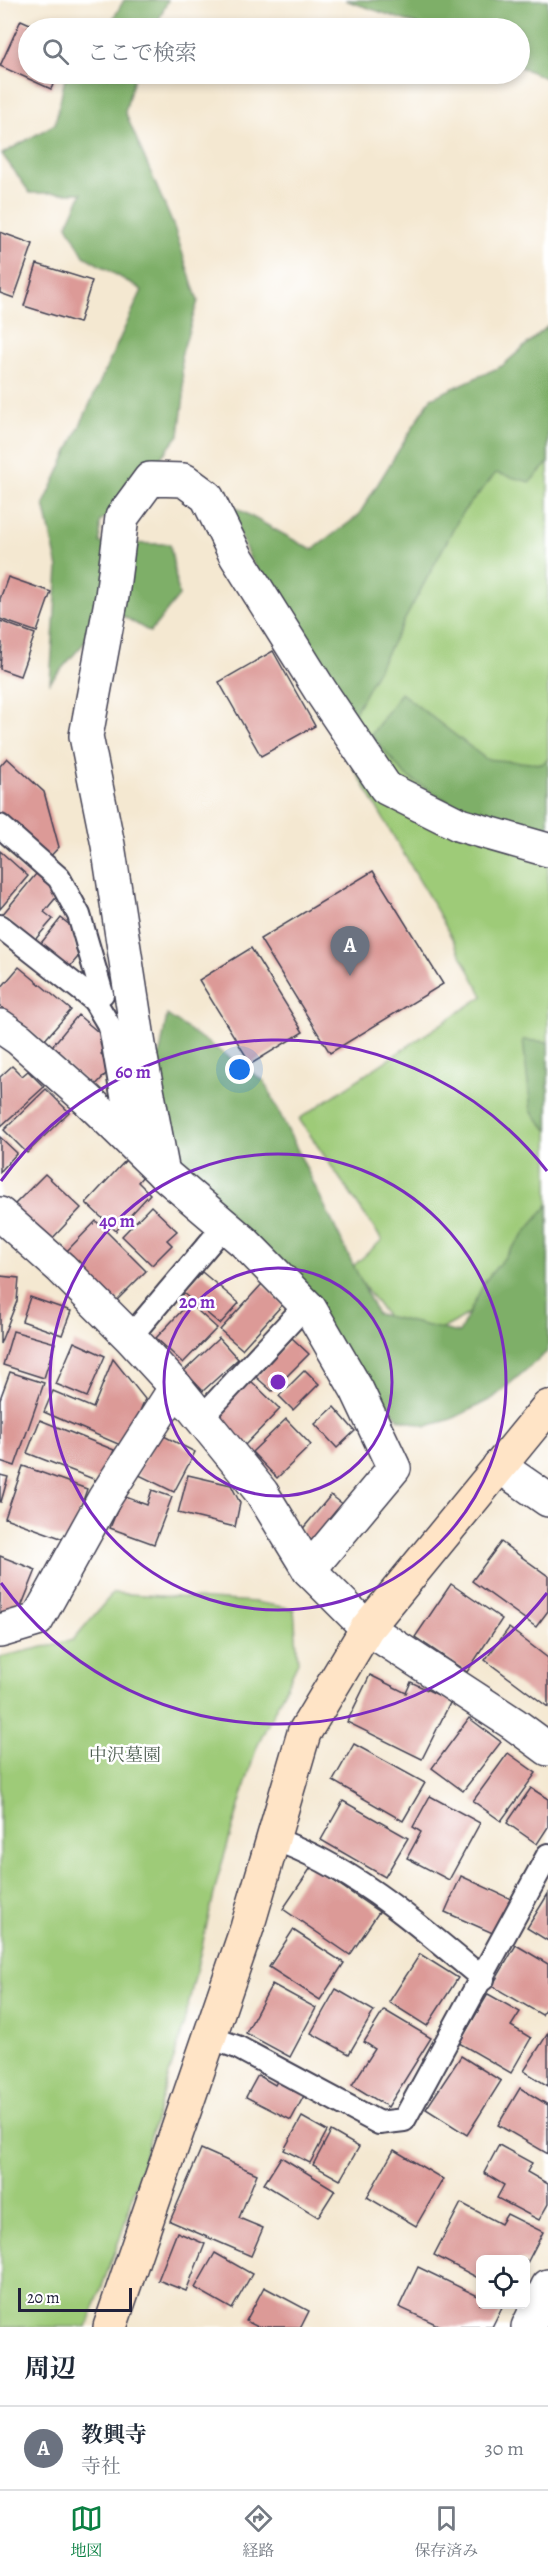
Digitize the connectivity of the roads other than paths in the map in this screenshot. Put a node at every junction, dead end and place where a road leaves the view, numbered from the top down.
1 (0, 826) edge
2 (548, 850) edge
3 (2, 932) edge
4 (94, 1000) junction
5 (0, 1026) edge
6 (130, 1141) junction
7 (163, 1173) junction
8 (0, 1214) edge
9 (225, 1225) junction
10 (306, 1305) junction
11 (130, 1336) junction
12 (176, 1387) junction
13 (548, 1407) edge
14 (202, 1417) junction
15 (500, 1466) junction
16 (548, 1500) edge
17 (309, 1570) junction
18 (367, 1628) junction
19 (0, 1631) edge
20 (548, 1749) edge
21 (273, 1839) junction
22 (548, 1855) edge
23 (483, 1979) junction
24 (209, 2037) junction
25 (548, 2286) edge
26 (110, 2327) edge
27 (528, 2327) edge

1 - 4 lane
2 - 7 street
3 - 4 lane
4 - 6 lane
5 - 6 street
6 - 7 street
7 - 9 street
8 - 11 street
9 - 10 street
9 - 11 lane
10 - 14 lane
10 - 17 street
11 - 12 street
12 - 14 street
12 - 19 street
13 - 15 street
14 - 17 street
15 - 16 street
15 - 18 street
17 - 18 street
18 - 20 street
18 - 21 street
21 - 23 lane
21 - 24 street
22 - 23 lane
23 - 24 lane
24 - 26 street
25 - 27 street

